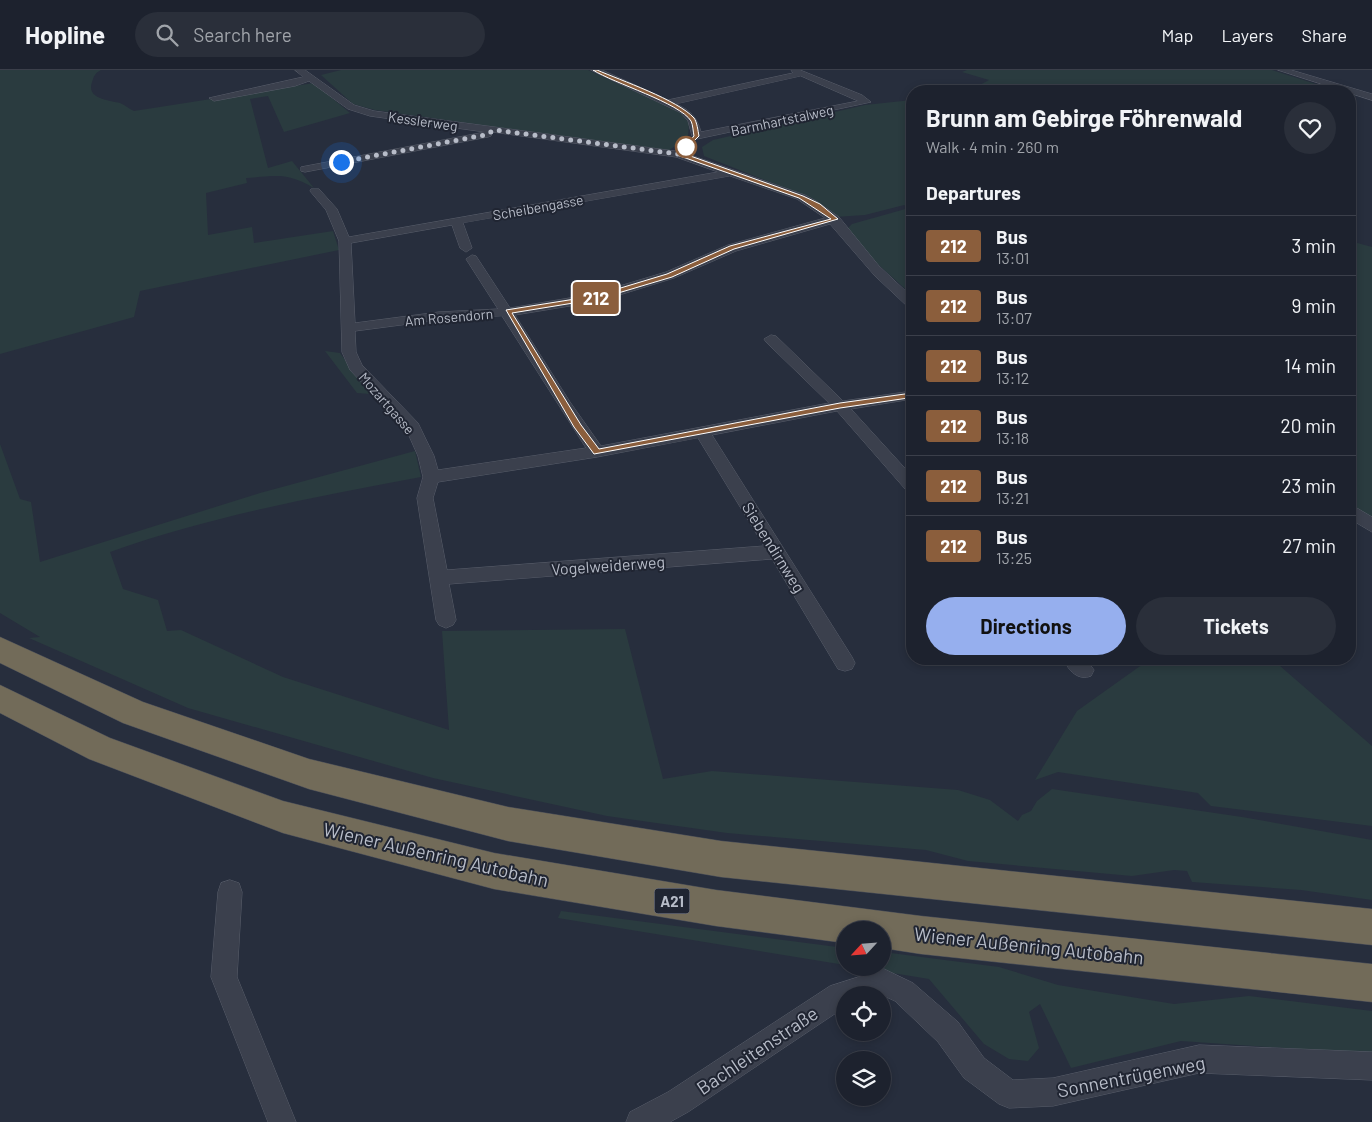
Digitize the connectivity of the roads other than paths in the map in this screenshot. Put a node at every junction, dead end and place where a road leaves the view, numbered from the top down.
1 (299, 70) edge
2 (595, 70) edge
3 (1282, 70) edge
4 (798, 72) joint
5 (311, 77) junction
6 (1332, 85) edge
7 (1356, 92) edge
8 (1372, 97) edge
9 (214, 98) dead end
10 (866, 102) joint
11 (667, 103) junction
12 (495, 130) junction
13 (688, 145) junction
14 (305, 169) dead end
15 (729, 173) junction
16 (315, 191) dead end
17 (835, 219) junction
18 (457, 222) junction
19 (345, 241) junction
20 (906, 297) edge
21 (508, 312) junction
22 (349, 328) junction
23 (771, 338) dead end
24 (906, 396) edge
25 (840, 406) junction
26 (702, 432) junction
27 (597, 452) junction
28 (431, 477) junction
29 (906, 479) edge
30 (1356, 514) edge
31 (1372, 526) edge
32 (777, 552) junction
33 (440, 578) junction
34 (446, 620) dead end
35 (0, 649) edge
36 (845, 663) dead end
37 (0, 698) edge
38 (230, 892) dead end
39 (1372, 927) edge
40 (1372, 983) edge
41 (948, 1032) joint
42 (1372, 1066) edge
43 (282, 1122) edge
44 (640, 1122) edge

1 - 5 street, Kesslerweg
2 - 11 street
3 - 6 street
4 - 10 street
4 - 11 street
5 - 9 street
5 - 12 street, Kesslerweg
7 - 8 street
10 - 13 street, Barmhartstalweg
11 - 13 street
12 - 13 street, Kesslerweg
12 - 14 street
13 - 15 street
15 - 17 street
15 - 18 street, Scheibengasse
16 - 19 street, Mozartgasse
17 - 20 street
17 - 21 street, Am Rosendorn
18 - 19 street, Scheibengasse
18 - 21 street
19 - 22 street, Mozartgasse
21 - 22 street, Am Rosendorn
21 - 27 street
22 - 28 street, Mozartgasse
23 - 25 street
24 - 25 street
25 - 26 street
25 - 29 street
26 - 27 street
26 - 32 street, Siebendirnweg
27 - 28 street
28 - 33 street, Mozartgasse
30 - 31 street
32 - 33 street, Vogelweiderweg
32 - 36 street, Siebendirnweg
33 - 34 street, Mozartgasse
35 - 39 highway
37 - 40 highway, Wiener Außenring Autobahn / A21
38 - 43 street
41 - 42 street, Sonnentrügenweg
41 - 44 street, Bachleitenstraße

